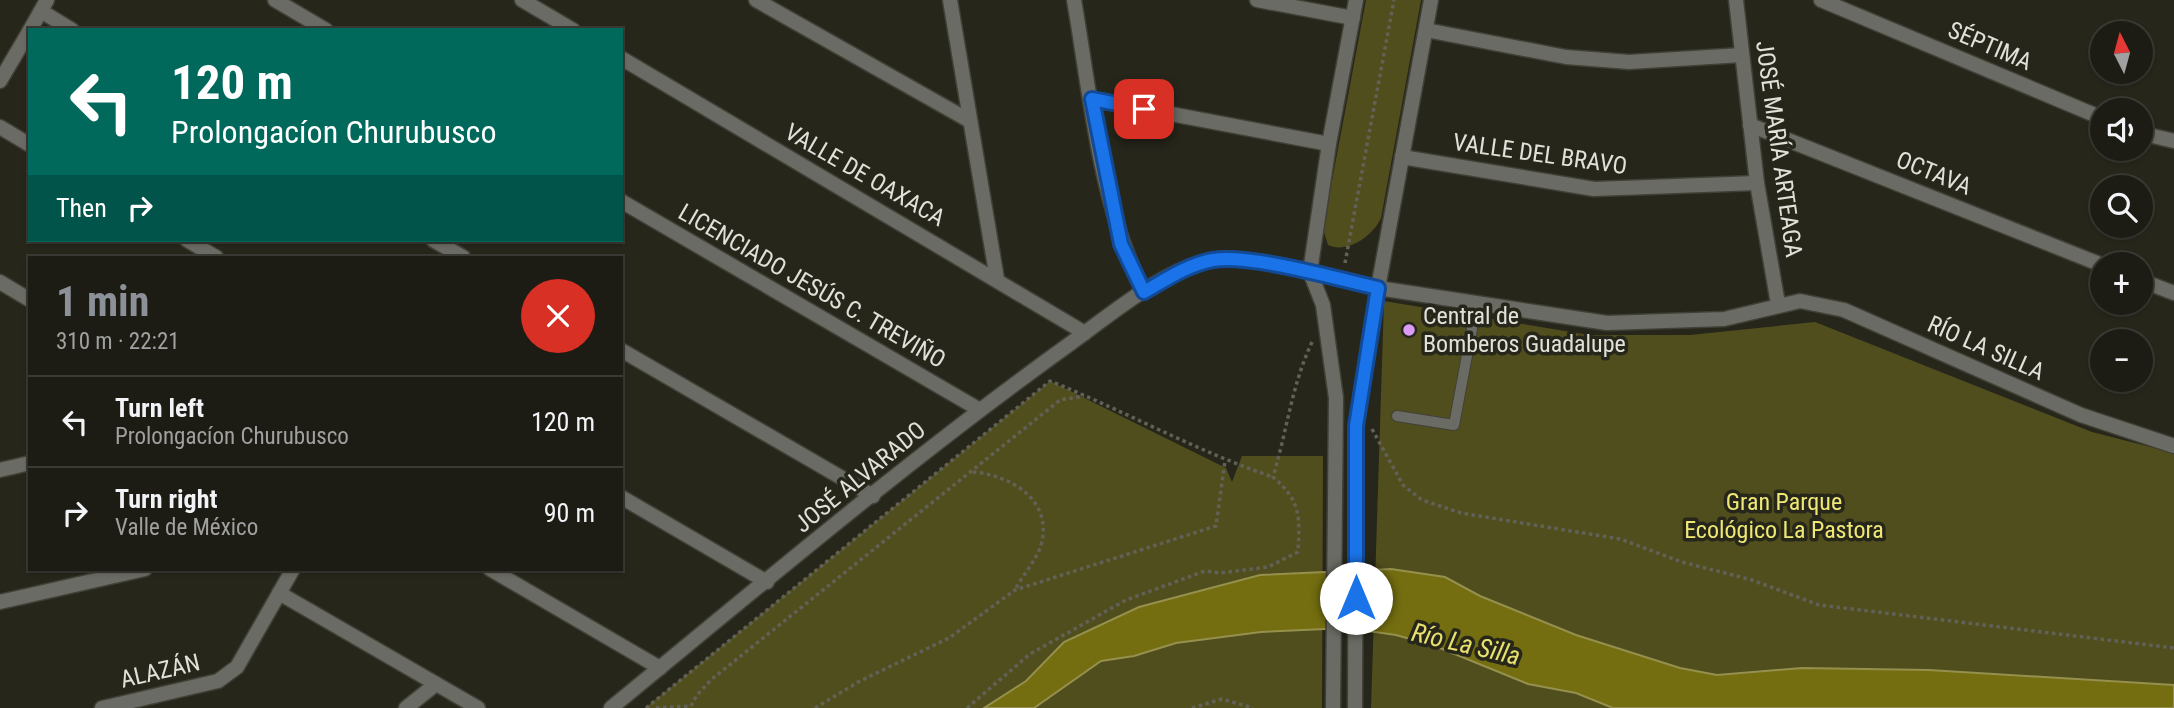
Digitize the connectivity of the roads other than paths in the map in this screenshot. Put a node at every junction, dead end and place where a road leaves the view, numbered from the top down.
1 (275, 0) edge
2 (522, 0) edge
3 (756, 0) edge
4 (950, 0) edge
5 (1074, 0) edge
6 (1257, 0) edge
7 (1356, 0) edge
8 (1431, 0) edge
9 (1736, 0) edge
10 (1821, 0) edge
11 (541, 5) edge
12 (44, 6) edge
13 (1353, 18) junction
14 (31, 28) edge
15 (70, 28) edge
16 (323, 28) edge
17 (570, 28) edge
18 (1426, 30) junction
19 (28, 33) edge
20 (1742, 55) junction
21 (623, 59) edge
22 (0, 81) edge
23 (1092, 99) junction
24 (2090, 113) edge
25 (970, 121) junction
26 (1750, 125) junction
27 (0, 127) edge
28 (2153, 135) edge
29 (2174, 141) edge
30 (28, 144) edge
31 (1329, 144) junction
32 (1402, 157) junction
33 (1757, 183) junction
34 (623, 202) edge
35 (190, 242) edge
36 (436, 242) edge
37 (214, 256) edge
38 (458, 256) edge
39 (2090, 260) edge
40 (1310, 272) junction
41 (997, 279) junction
42 (0, 282) edge
43 (2153, 285) edge
44 (1378, 288) junction
45 (1144, 292) junction
46 (2174, 293) edge
47 (28, 299) edge
48 (1477, 302) junction
49 (1778, 304) junction
50 (1085, 333) junction
51 (623, 351) edge
52 (979, 410) junction
53 (1397, 416) dead end
54 (2174, 446) edge
55 (28, 464) edge
56 (0, 470) edge
57 (873, 496) junction
58 (623, 498) edge
59 (136, 571) edge
60 (292, 571) edge
61 (493, 571) edge
62 (767, 582) junction
63 (279, 593) junction
64 (0, 602) edge
65 (660, 668) junction
66 (436, 684) junction
67 (102, 708) edge
68 (406, 708) edge
69 (478, 708) edge
70 (611, 708) edge
71 (1333, 708) edge
72 (1355, 708) edge

1 - 16 street
2 - 11 street
3 - 25 street
4 - 25 street
5 - 23 street
6 - 13 street
7 - 13 street
8 - 18 street
9 - 20 street, JOSÉ MARÍA ARTEAGA
10 - 24 street, SÉPTIMA
11 - 17 street
12 - 14 street
12 - 15 street
13 - 31 street
18 - 20 street
18 - 32 street
19 - 22 street
20 - 26 street, JOSÉ MARÍA ARTEAGA
21 - 41 street, VALLE DE OAXACA
23 - 31 street
23 - 45 street
25 - 41 street
26 - 33 street, JOSÉ MARÍA ARTEAGA
26 - 39 street, OCTAVA
27 - 30 street
28 - 29 street
31 - 40 street
32 - 33 street, VALLE DEL BRAVO
32 - 44 street
33 - 49 street, JOSÉ MARÍA ARTEAGA
34 - 52 street, LICENCIADO JESÚS C. TREVIÑO
35 - 37 street
36 - 38 street
40 - 44 street, JOSÉ ALVARADO
40 - 45 street, JOSÉ ALVARADO
40 - 71 street
41 - 50 street, VALLE DE OAXACA
42 - 47 street
43 - 46 street
44 - 48 street, JOSÉ ALVARADO
44 - 72 street
45 - 50 street, JOSÉ ALVARADO
48 - 49 street, RÍO LA SILLA
48 - 53 lane
49 - 54 street, RÍO LA SILLA
50 - 52 street, JOSÉ ALVARADO
51 - 57 street
52 - 57 street, JOSÉ ALVARADO
55 - 56 street
57 - 62 street, JOSÉ ALVARADO
58 - 62 street
59 - 64 street
60 - 63 street, ALAZÁN
61 - 65 street
62 - 65 street, JOSÉ ALVARADO
63 - 66 street
63 - 67 street, ALAZÁN
65 - 70 street, JOSÉ ALVARADO
66 - 68 street
66 - 69 street

